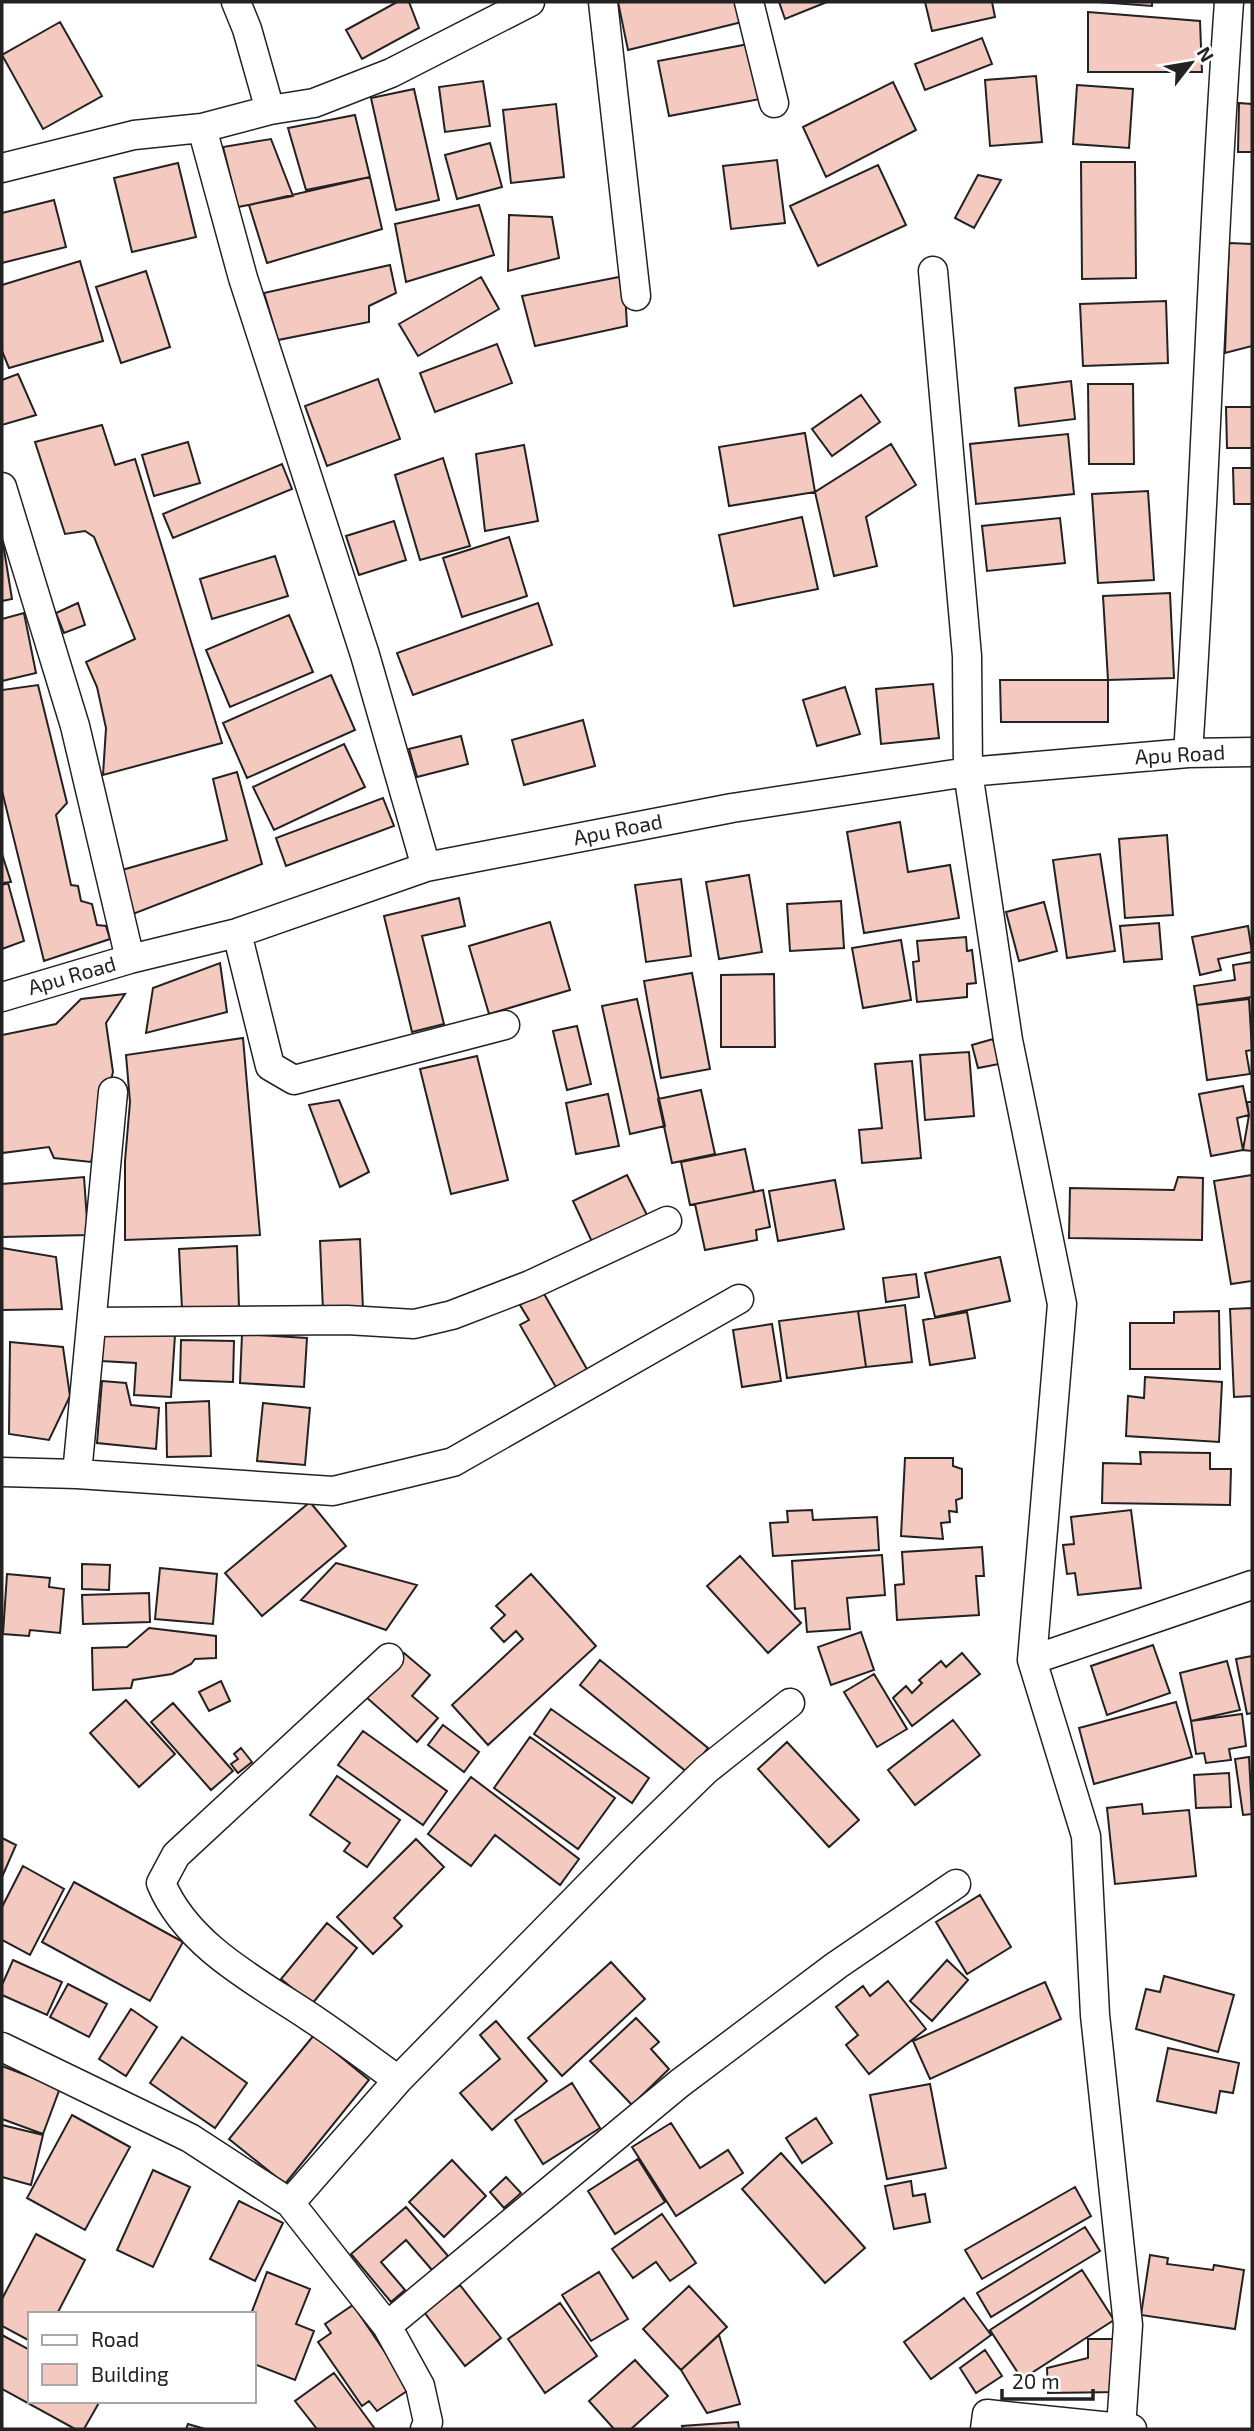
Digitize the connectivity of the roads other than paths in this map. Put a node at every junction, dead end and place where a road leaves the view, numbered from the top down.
1 (236, 2) edge
2 (603, 2) edge
3 (748, 2) edge
4 (1229, 2) edge
5 (516, 5) edge
6 (774, 103) dead end
7 (270, 110) junction
8 (202, 128) junction
9 (2, 168) edge
10 (933, 271) dead end
11 (636, 296) dead end
12 (2, 487) edge
13 (1252, 752) edge
14 (1188, 753) junction
15 (968, 772) junction
16 (426, 867) junction
17 (237, 933) junction
18 (130, 959) junction
19 (2, 997) edge
20 (505, 1025) dead end
21 (113, 1091) dead end
22 (667, 1221) dead end
23 (739, 1299) dead end
24 (92, 1322) junction
25 (2, 1472) edge
26 (77, 1474) junction
27 (1252, 1585) edge
28 (389, 1658) dead end
29 (1032, 1660) junction
30 (790, 1703) dead end
31 (956, 1884) dead end
32 (2, 2047) edge
33 (398, 2080) junction
34 (290, 2203) junction
35 (387, 2326) junction
36 (1127, 2428) edge
37 (425, 2429) edge
38 (985, 2429) edge

1 - 7 street
2 - 11 street
3 - 6 street
4 - 14 street
5 - 7 street
7 - 8 street
8 - 9 street
8 - 16 street
10 - 15 street
12 - 18 street
13 - 14 street, Apu Road
14 - 15 street, Apu Road
15 - 16 street, Apu Road
15 - 29 street
16 - 17 street, Apu Road
17 - 18 street, Apu Road
17 - 20 street
18 - 19 street, Apu Road
21 - 24 street
22 - 24 street
23 - 26 street
24 - 26 street
25 - 26 street
27 - 29 street
28 - 33 street
29 - 36 street
30 - 33 street
31 - 35 street
32 - 34 street
33 - 34 street
34 - 35 street
35 - 37 street
36 - 38 street

